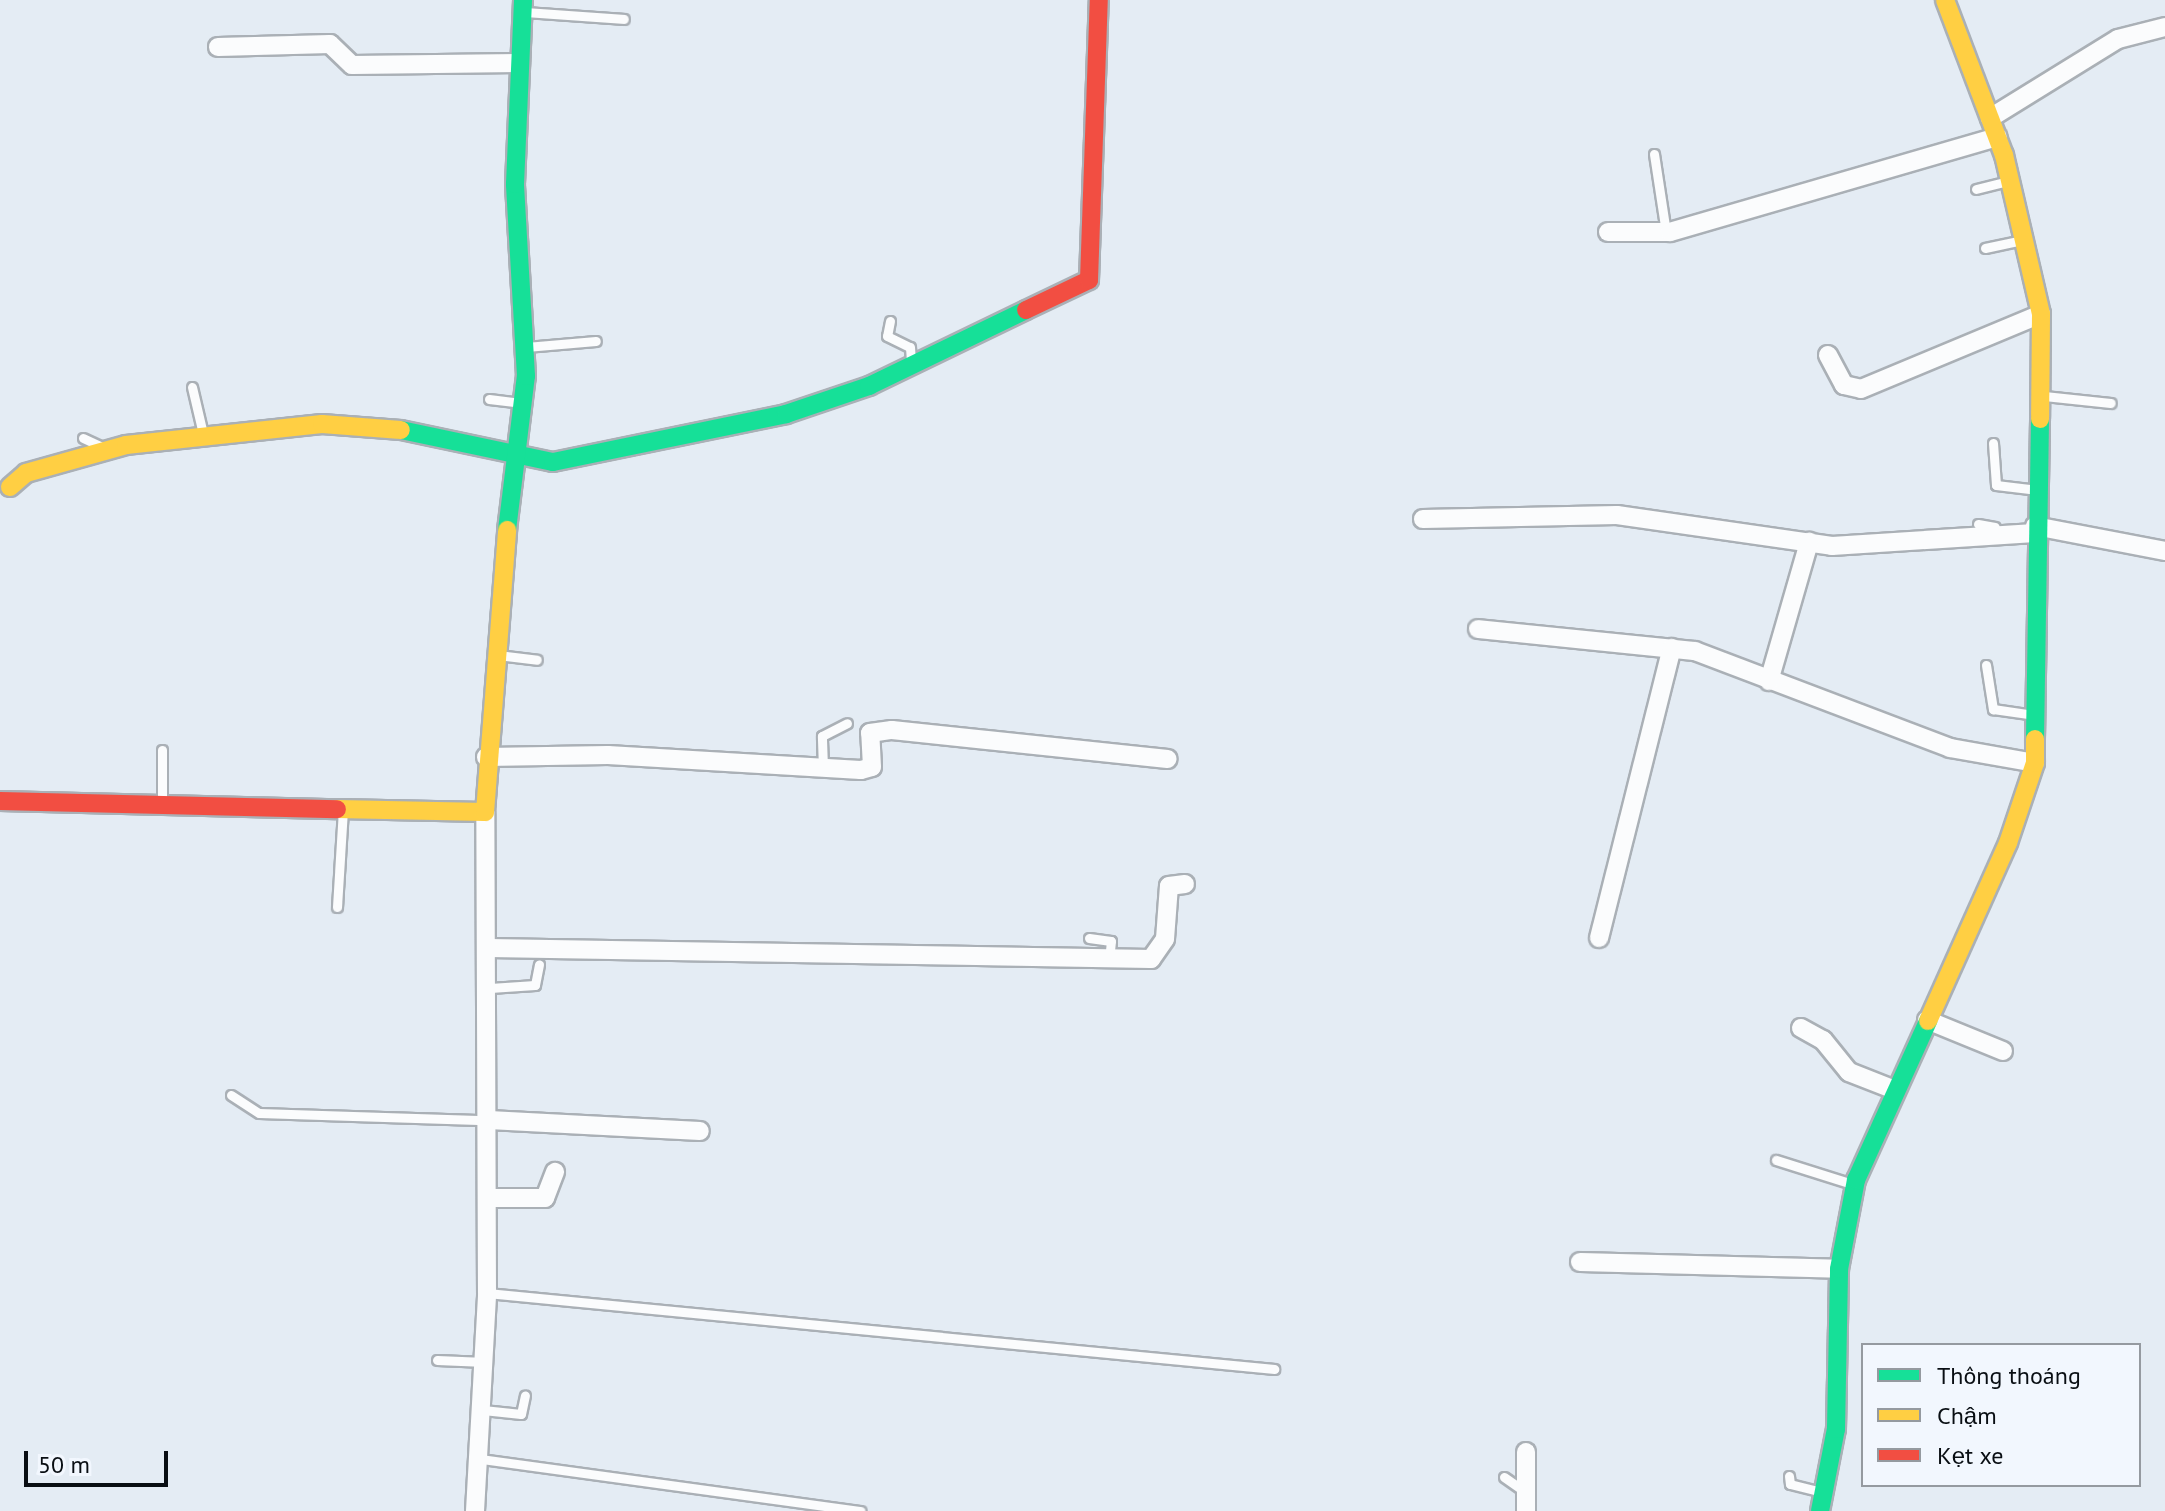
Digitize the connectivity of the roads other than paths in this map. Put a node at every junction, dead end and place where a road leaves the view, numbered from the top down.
1 (1099, 0) edge
2 (1945, 0) edge
3 (523, 6) edge
4 (624, 19) dead end
5 (2165, 27) edge
6 (218, 47) dead end
7 (519, 63) junction
8 (1990, 118) junction
9 (1997, 137) junction
10 (1654, 154) dead end
11 (2011, 180) junction
12 (1976, 189) dead end
13 (1608, 232) dead end
14 (1666, 232) junction
15 (2026, 239) junction
16 (1985, 248) dead end
17 (2041, 314) junction
18 (890, 321) dead end
19 (596, 341) dead end
20 (526, 347) junction
21 (1828, 355) dead end
22 (911, 366) junction
23 (192, 387) dead end
24 (2044, 396) junction
25 (489, 399) dead end
26 (523, 403) junction
27 (2111, 403) dead end
28 (203, 434) junction
29 (83, 438) dead end
30 (1993, 443) dead end
31 (107, 449) junction
32 (516, 456) junction
33 (10, 487) dead end
34 (2038, 490) junction
35 (1423, 519) dead end
36 (1978, 524) dead end
37 (2035, 530) junction
38 (1809, 542) junction
39 (2165, 551) edge
40 (1478, 629) dead end
41 (1672, 648) junction
42 (494, 655) junction
43 (537, 660) dead end
44 (1986, 665) dead end
45 (1769, 681) junction
46 (2034, 715) junction
47 (847, 723) dead end
48 (162, 750) dead end
49 (486, 757) junction
50 (1167, 759) dead end
51 (2035, 763) junction
52 (823, 768) junction
53 (0, 801) edge
54 (162, 805) junction
55 (343, 809) junction
56 (485, 812) junction
57 (1185, 884) dead end
58 (337, 907) dead end
59 (1089, 938) dead end
60 (1599, 938) dead end
61 (489, 948) junction
62 (1109, 960) junction
63 (539, 964) dead end
64 (490, 988) junction
65 (1927, 1020) junction
66 (1801, 1028) dead end
67 (2003, 1051) dead end
68 (1895, 1090) junction
69 (231, 1095) dead end
70 (489, 1120) junction
71 (700, 1131) dead end
72 (1776, 1160) dead end
73 (555, 1172) dead end
74 (1855, 1185) junction
75 (488, 1198) junction
76 (1580, 1262) dead end
77 (1839, 1269) junction
78 (487, 1293) junction
79 (437, 1360) dead end
80 (485, 1362) junction
81 (1274, 1369) dead end
82 (525, 1395) dead end
83 (483, 1410) junction
84 (1526, 1452) dead end
85 (481, 1459) junction
86 (1789, 1476) dead end
87 (1504, 1477) dead end
88 (1526, 1502) edge
89 (1822, 1502) edge
90 (475, 1511) edge
91 (860, 1511) edge

1 - 22 street
2 - 8 street
3 - 4 lane
3 - 7 street
5 - 8 street
6 - 7 street
7 - 20 street
8 - 9 street
9 - 11 street
9 - 14 street
10 - 14 lane
11 - 12 lane
11 - 15 street
13 - 14 street
15 - 16 lane
15 - 17 street
17 - 21 street
17 - 24 street
18 - 22 lane
19 - 20 lane
20 - 26 street
22 - 32 street
23 - 28 lane
24 - 27 lane
24 - 34 street
25 - 26 lane
26 - 32 street
28 - 31 street
28 - 32 street
29 - 31 lane
30 - 34 lane
31 - 33 street
32 - 42 street
34 - 37 street
35 - 38 street
36 - 37 lane
37 - 38 street
37 - 39 street
37 - 46 street
38 - 45 street
40 - 41 street
41 - 45 street
41 - 60 street
42 - 43 lane
42 - 49 street
44 - 46 lane
45 - 51 street
46 - 51 street
47 - 52 lane
48 - 54 lane
49 - 52 street
49 - 56 street
50 - 52 street
51 - 65 street
53 - 54 street
54 - 55 street
55 - 56 street
55 - 58 lane
56 - 61 street
57 - 62 street
59 - 62 lane
61 - 62 street
61 - 64 street
63 - 64 lane
64 - 70 street
65 - 67 street
65 - 68 street
66 - 68 street
68 - 74 street
69 - 70 lane
70 - 71 street
70 - 75 street
72 - 74 lane
73 - 75 street
74 - 77 street
75 - 78 street
76 - 77 street
77 - 89 street
78 - 80 street
78 - 81 lane
79 - 80 lane
80 - 83 street
82 - 83 lane
83 - 85 street
84 - 88 street
85 - 90 street
85 - 91 lane
86 - 89 lane
87 - 88 lane

